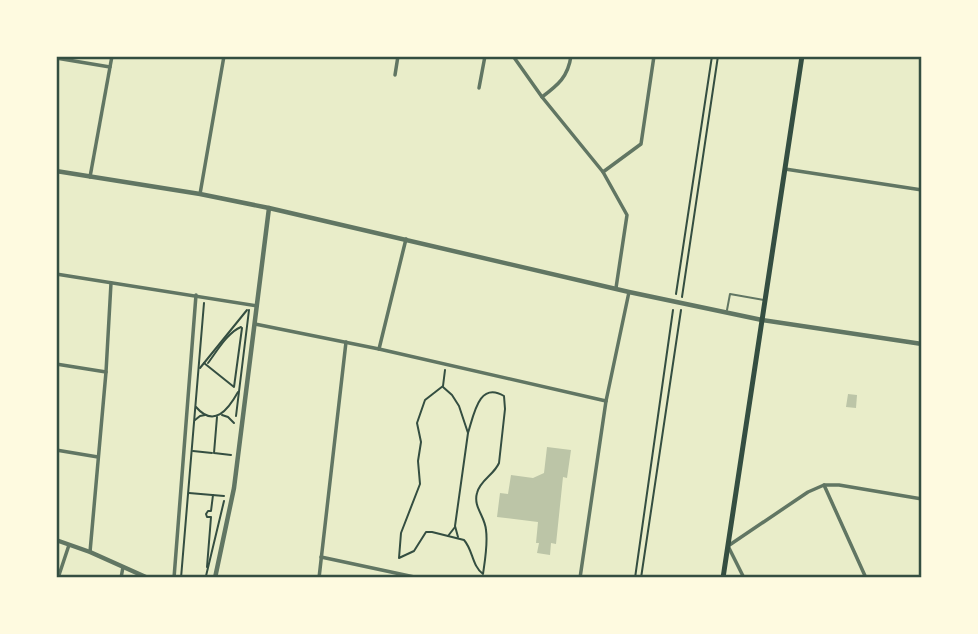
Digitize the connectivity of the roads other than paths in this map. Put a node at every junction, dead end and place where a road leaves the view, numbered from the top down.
1 (112, 56) edge
2 (224, 56) edge
3 (398, 56) edge
4 (485, 56) edge
5 (513, 56) edge
6 (571, 56) edge
7 (654, 56) edge
8 (802, 56) edge
9 (56, 58) edge
10 (110, 67) junction
11 (395, 75) dead end
12 (479, 88) dead end
13 (542, 97) junction
14 (785, 169) junction
15 (56, 171) edge
16 (603, 172) junction
17 (90, 177) junction
18 (922, 190) edge
19 (200, 194) junction
20 (269, 208) junction
21 (406, 239) junction
22 (56, 274) edge
23 (111, 283) junction
24 (616, 288) junction
25 (629, 292) junction
26 (196, 295) junction
27 (765, 300) junction
28 (257, 306) junction
29 (727, 312) junction
30 (762, 320) junction
31 (256, 324) junction
32 (346, 342) junction
33 (922, 344) edge
34 (379, 349) junction
35 (56, 364) edge
36 (106, 372) junction
37 (606, 401) junction
38 (56, 450) edge
39 (99, 457) junction
40 (824, 485) junction
41 (922, 499) edge
42 (56, 540) edge
43 (69, 545) junction
44 (728, 546) junction
45 (90, 552) junction
46 (321, 557) junction
47 (123, 567) junction
48 (58, 578) edge
49 (121, 578) edge
50 (148, 578) edge
51 (174, 578) edge
52 (215, 578) edge
53 (319, 578) edge
54 (419, 578) edge
55 (580, 578) edge
56 (723, 578) edge
57 (744, 578) edge
58 (866, 578) edge

1 - 10 street
2 - 19 street
3 - 11 street
4 - 12 street
5 - 13 street
6 - 13 street
7 - 16 street
8 - 14 main road
9 - 10 street
10 - 17 street
13 - 16 street
14 - 18 street
14 - 27 main road
15 - 17 street
16 - 24 street
17 - 19 street
19 - 20 street
20 - 21 street
20 - 28 street
21 - 24 street
21 - 34 street
22 - 23 street
23 - 26 street
23 - 36 street
24 - 25 street
25 - 29 street
25 - 37 street
26 - 28 street
26 - 51 street
27 - 29 lane
27 - 30 main road
28 - 31 street
29 - 30 street
30 - 33 street
30 - 44 main road
31 - 32 street
31 - 52 street
32 - 34 street
32 - 46 street
34 - 37 street
35 - 36 street
36 - 39 street
37 - 55 street
38 - 39 street
39 - 45 street
40 - 41 street
40 - 44 street
40 - 58 street
42 - 43 street
43 - 45 street
43 - 48 street
44 - 56 main road
44 - 57 street
45 - 47 street
46 - 53 street
46 - 54 street
47 - 49 street
47 - 50 street

